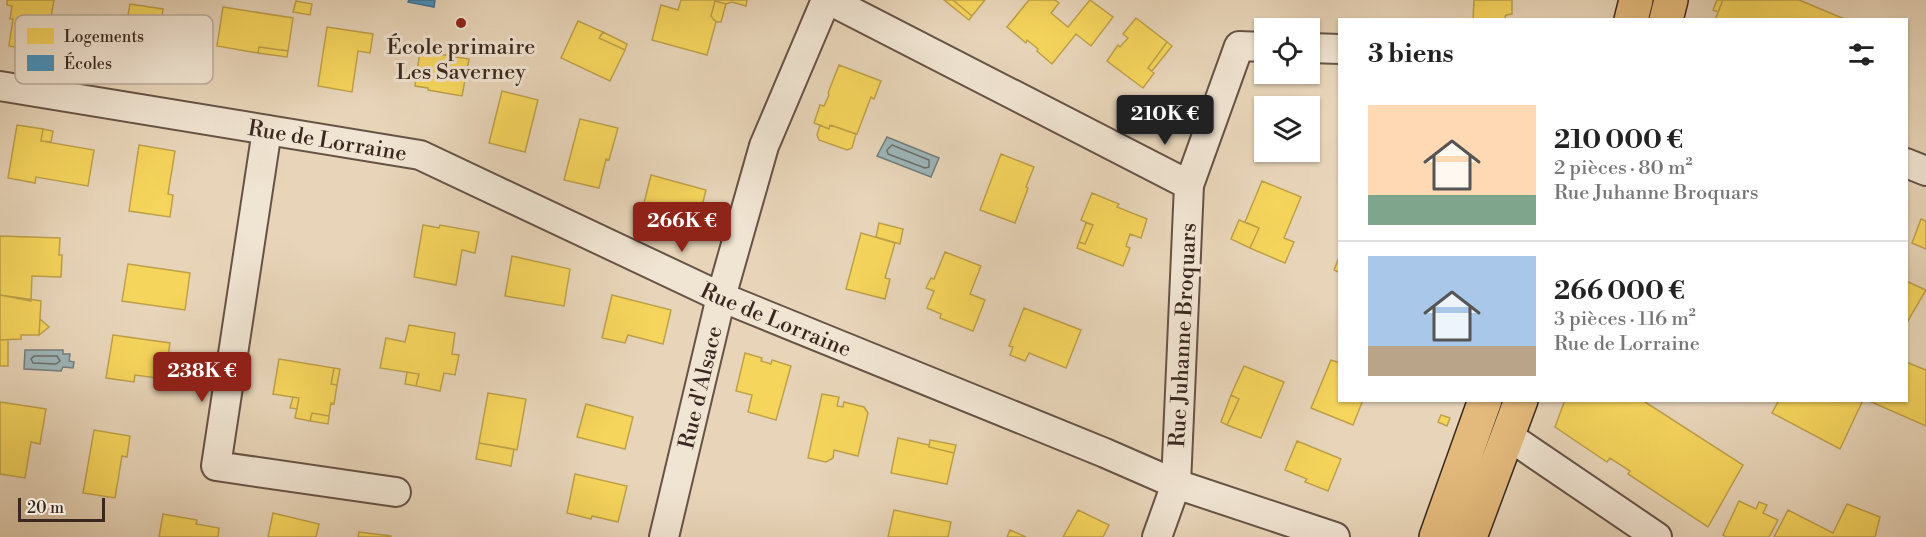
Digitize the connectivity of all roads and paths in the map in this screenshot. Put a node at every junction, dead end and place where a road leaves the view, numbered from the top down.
1 (828, 0) edge
2 (1636, 0) edge
3 (1671, 0) edge
4 (1632, 18) edge
5 (1666, 18) edge
6 (1254, 47) edge
7 (1320, 48) edge
8 (1338, 49) edge
9 (0, 86) edge
10 (267, 130) junction
11 (1908, 164) edge
12 (1926, 171) edge
13 (1189, 185) junction
14 (721, 297) junction
15 (1484, 402) edge
16 (1520, 402) edge
17 (1507, 435) junction
18 (1176, 484) junction
19 (396, 492) dead end
20 (664, 537) edge
21 (1157, 537) edge
22 (1335, 537) edge
23 (1436, 537) edge
24 (1470, 537) edge
25 (1657, 537) edge

1 - 13 street
1 - 14 street, Rue d'Alsace
2 - 4 main road
3 - 5 main road
6 - 13 street, Rue Juhanne Broquars
7 - 8 street
9 - 10 street, Rue de Lorraine
10 - 14 street, Rue de Lorraine
10 - 19 street
11 - 12 street
13 - 18 street, Rue Juhanne Broquars
14 - 18 street, Rue de Lorraine
14 - 20 street, Rue d'Alsace
15 - 23 main road
16 - 17 main road
17 - 24 main road
17 - 25 street
18 - 21 street, Rue Juhanne Broquars
18 - 22 street, Rue de Lorraine

